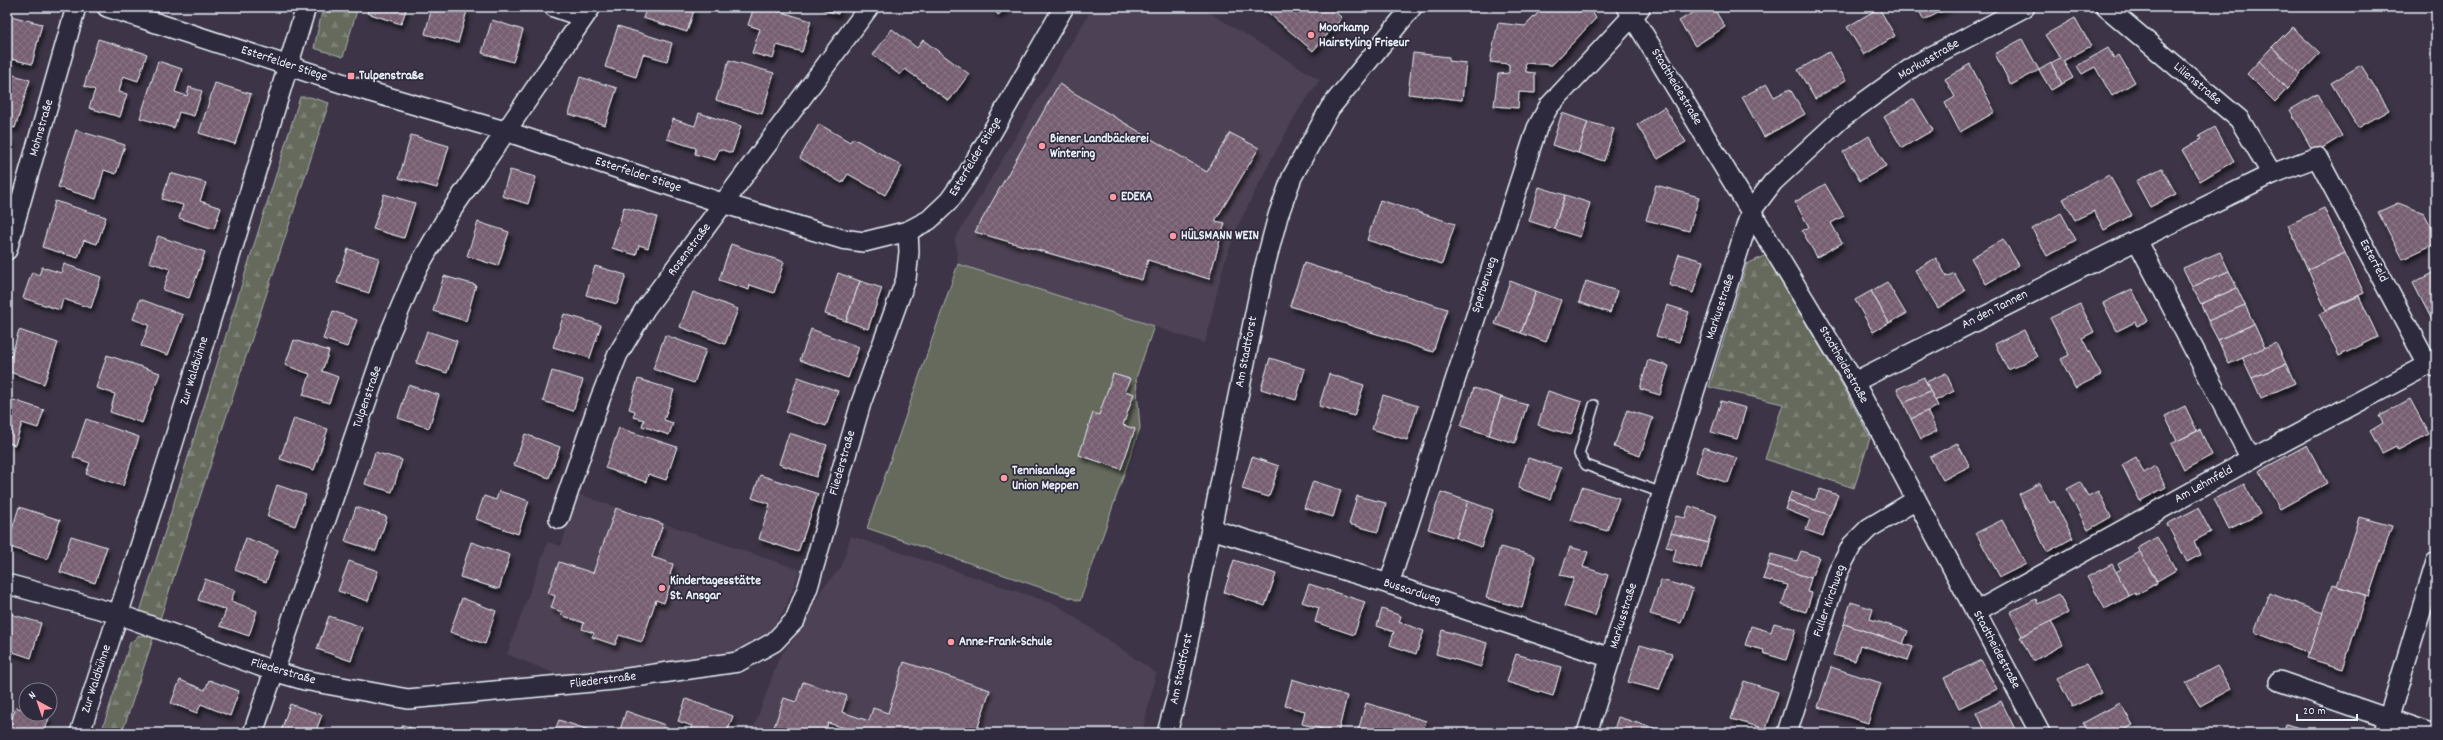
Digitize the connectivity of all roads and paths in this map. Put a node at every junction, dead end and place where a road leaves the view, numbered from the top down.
1 (76, 7) edge
2 (107, 7) edge
3 (306, 7) edge
4 (554, 7) edge
5 (869, 7) edge
6 (1064, 7) edge
7 (2026, 7) edge
8 (2106, 7) edge
9 (1406, 9) edge
10 (1633, 10) edge
11 (587, 12) edge
12 (289, 65) junction
13 (505, 131) junction
14 (2317, 157) joint
15 (2272, 174) junction
16 (725, 204) junction
17 (1751, 211) junction
18 (908, 231) junction
19 (2136, 240) junction
20 (7, 250) edge
21 (2432, 367) edge
22 (1854, 382) junction
23 (1594, 405) dead end
24 (2251, 459) junction
25 (1662, 492) junction
26 (1916, 500) junction
27 (559, 519) dead end
28 (1211, 529) junction
29 (2436, 562) edge
30 (7, 584) edge
31 (1389, 584) junction
32 (1975, 612) junction
33 (118, 614) junction
34 (1611, 658) junction
35 (273, 672) junction
36 (2278, 681) dead end
37 (2386, 726) edge
38 (80, 733) edge
39 (252, 733) edge
40 (1167, 733) edge
41 (1587, 733) edge
42 (1787, 733) edge
43 (2040, 733) edge
44 (2430, 733) edge

1 - 20 street, Mohnstraße
2 - 12 street, Esterfelder Stiege
3 - 12 street, Zur Waldbühne
4 - 11 street
5 - 16 street, Rosenstraße
6 - 18 street, Esterfelder Stiege
7 - 17 street, Markusstraße
8 - 15 street, Lilienstraße
9 - 28 street, Am Stadtforst
10 - 17 street, Stadtheidestraße
10 - 31 street, Sperberweg
11 - 13 street, Tulpenstraße
12 - 13 street, Esterfelder Stiege
12 - 33 street, Zur Waldbühne
13 - 16 street, Esterfelder Stiege
13 - 35 street, Tulpenstraße
14 - 15 street, An den Tannen
14 - 21 street, Esterfeld
15 - 19 street, An den Tannen
16 - 18 street, Esterfelder Stiege
16 - 27 street, Rosenstraße
17 - 22 street, Stadtheidestraße
17 - 25 street, Markusstraße
18 - 35 street, Fliederstraße
19 - 22 street, An den Tannen
19 - 24 street
21 - 24 street, Am Lehmfeld
22 - 26 street, Stadtheidestraße
23 - 25 lane
24 - 32 street, Am Lehmfeld
25 - 34 street, Markusstraße
26 - 32 street, Stadtheidestraße
26 - 42 street, Fuller Kirchweg
28 - 31 street, Bussardweg
28 - 40 street, Am Stadtforst
29 - 37 street
30 - 33 street, Fliederstraße
31 - 34 street, Bussardweg
32 - 43 street, Stadtheidestraße
33 - 35 street, Fliederstraße
33 - 38 street, Zur Waldbühne
34 - 41 street, Markusstraße
35 - 39 street, Tulpenstraße
36 - 37 street
37 - 44 street

